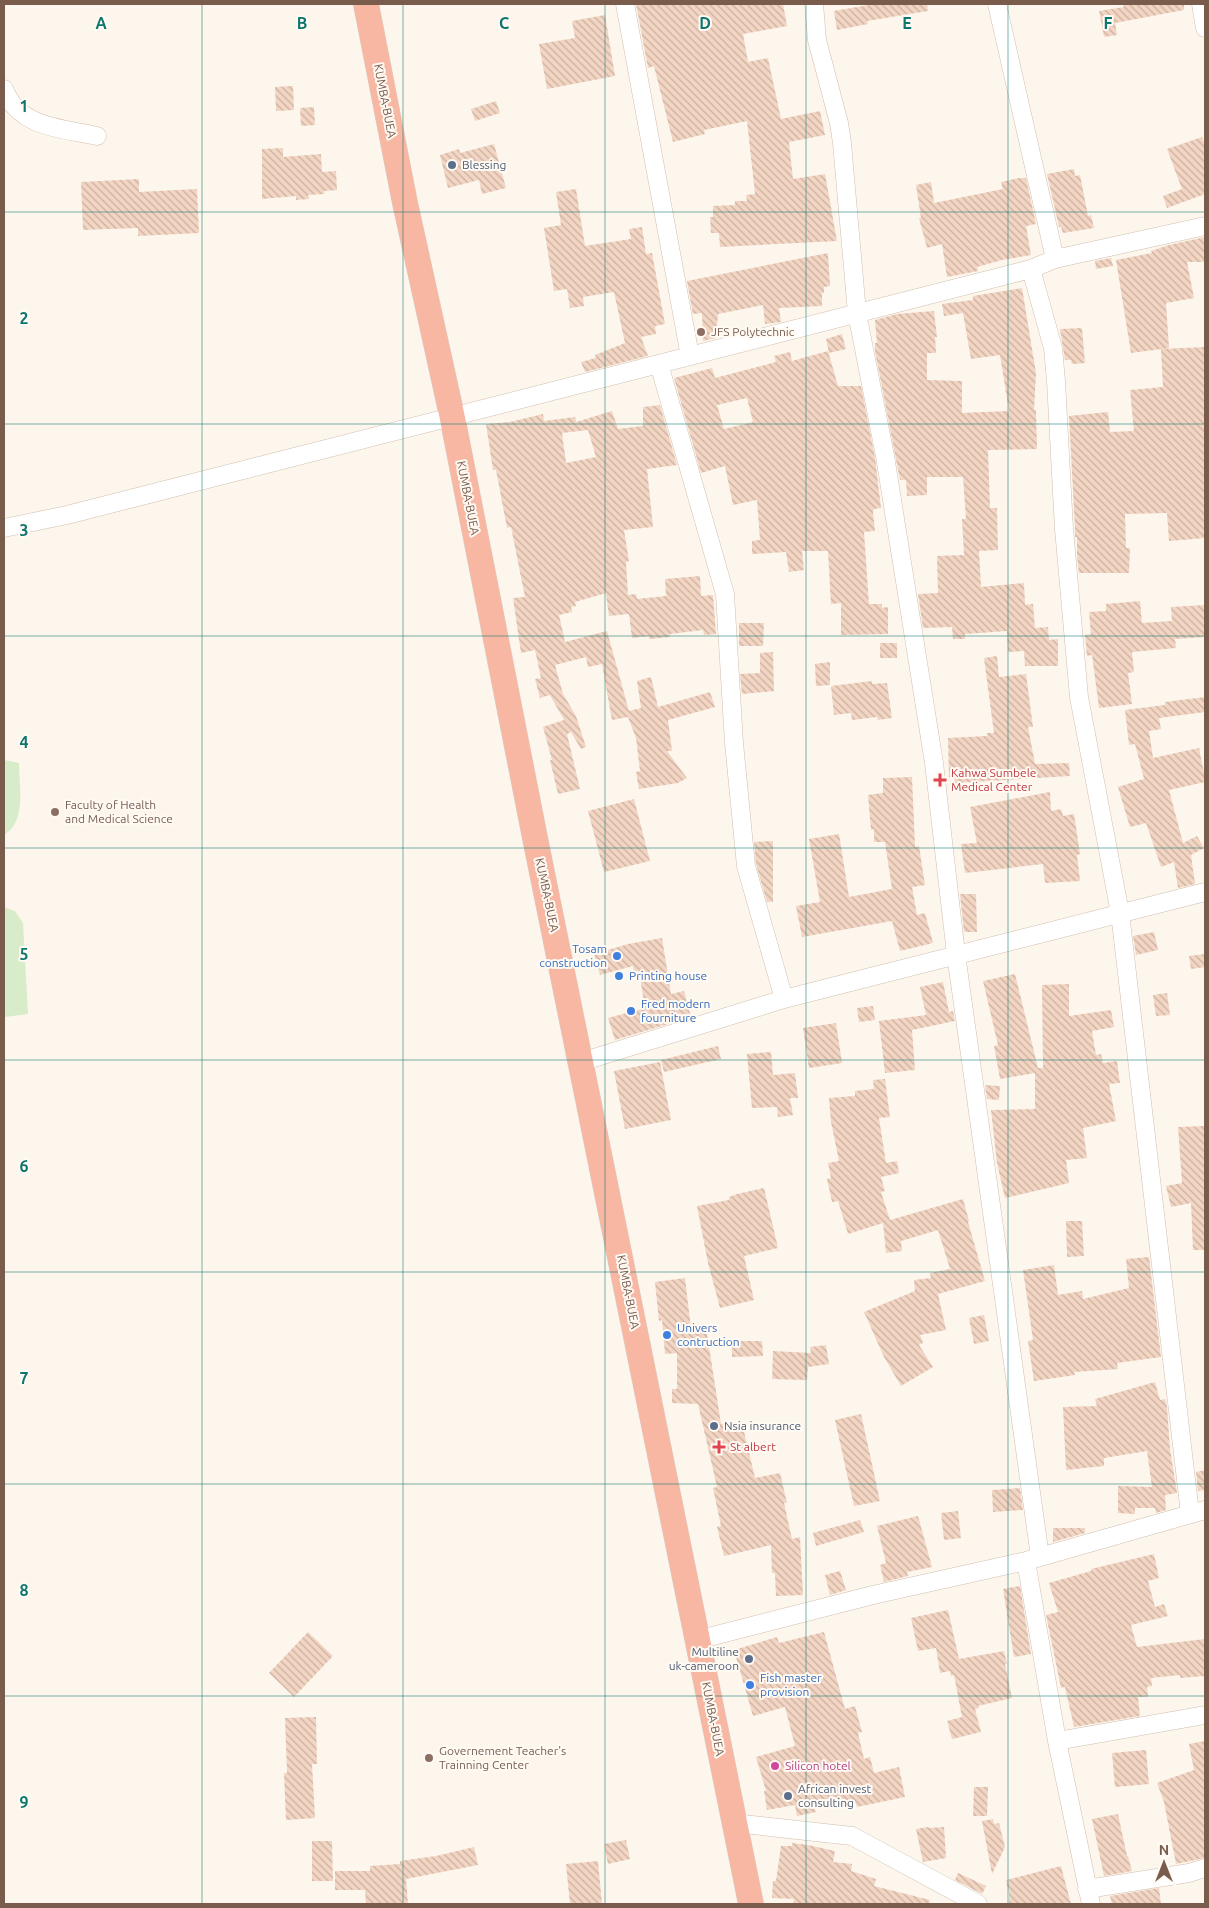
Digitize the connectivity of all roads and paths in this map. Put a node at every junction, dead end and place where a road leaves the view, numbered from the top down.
1 (366, 4) edge
2 (625, 4) edge
3 (814, 4) edge
4 (997, 4) edge
5 (1201, 4) edge
6 (1205, 28) edge
7 (4, 90) edge
8 (97, 136) dead end
9 (1205, 226) edge
10 (1055, 260) junction
11 (1031, 269) junction
12 (857, 313) junction
13 (690, 356) junction
14 (659, 364) junction
15 (452, 416) junction
16 (4, 528) edge
17 (1205, 892) edge
18 (1120, 913) junction
19 (956, 954) junction
20 (784, 999) junction
21 (581, 1062) junction
22 (1198, 1512) edge
23 (1033, 1559) junction
24 (697, 1640) junction
25 (1205, 1715) edge
26 (1057, 1741) junction
27 (734, 1823) junction
28 (1205, 1868) edge
29 (1089, 1897) edge
30 (751, 1904) edge
31 (978, 1904) edge

1 - 15 highway, KUMBA-BUEA
2 - 13 street
3 - 12 street
4 - 10 street
5 - 6 street
7 - 8 street
9 - 10 street
10 - 11 street
11 - 12 street
11 - 18 street
12 - 13 street
12 - 19 street
13 - 14 street
14 - 15 street
14 - 20 street
15 - 16 street
15 - 21 highway, KUMBA-BUEA
17 - 18 street
18 - 19 street
18 - 22 street
19 - 20 street
19 - 23 street
20 - 21 street
21 - 24 highway, KUMBA-BUEA
22 - 23 street
23 - 24 street
23 - 26 street
24 - 27 highway, KUMBA-BUEA
25 - 26 street
26 - 29 street
27 - 30 highway, KUMBA-BUEA
27 - 31 street
28 - 29 street

